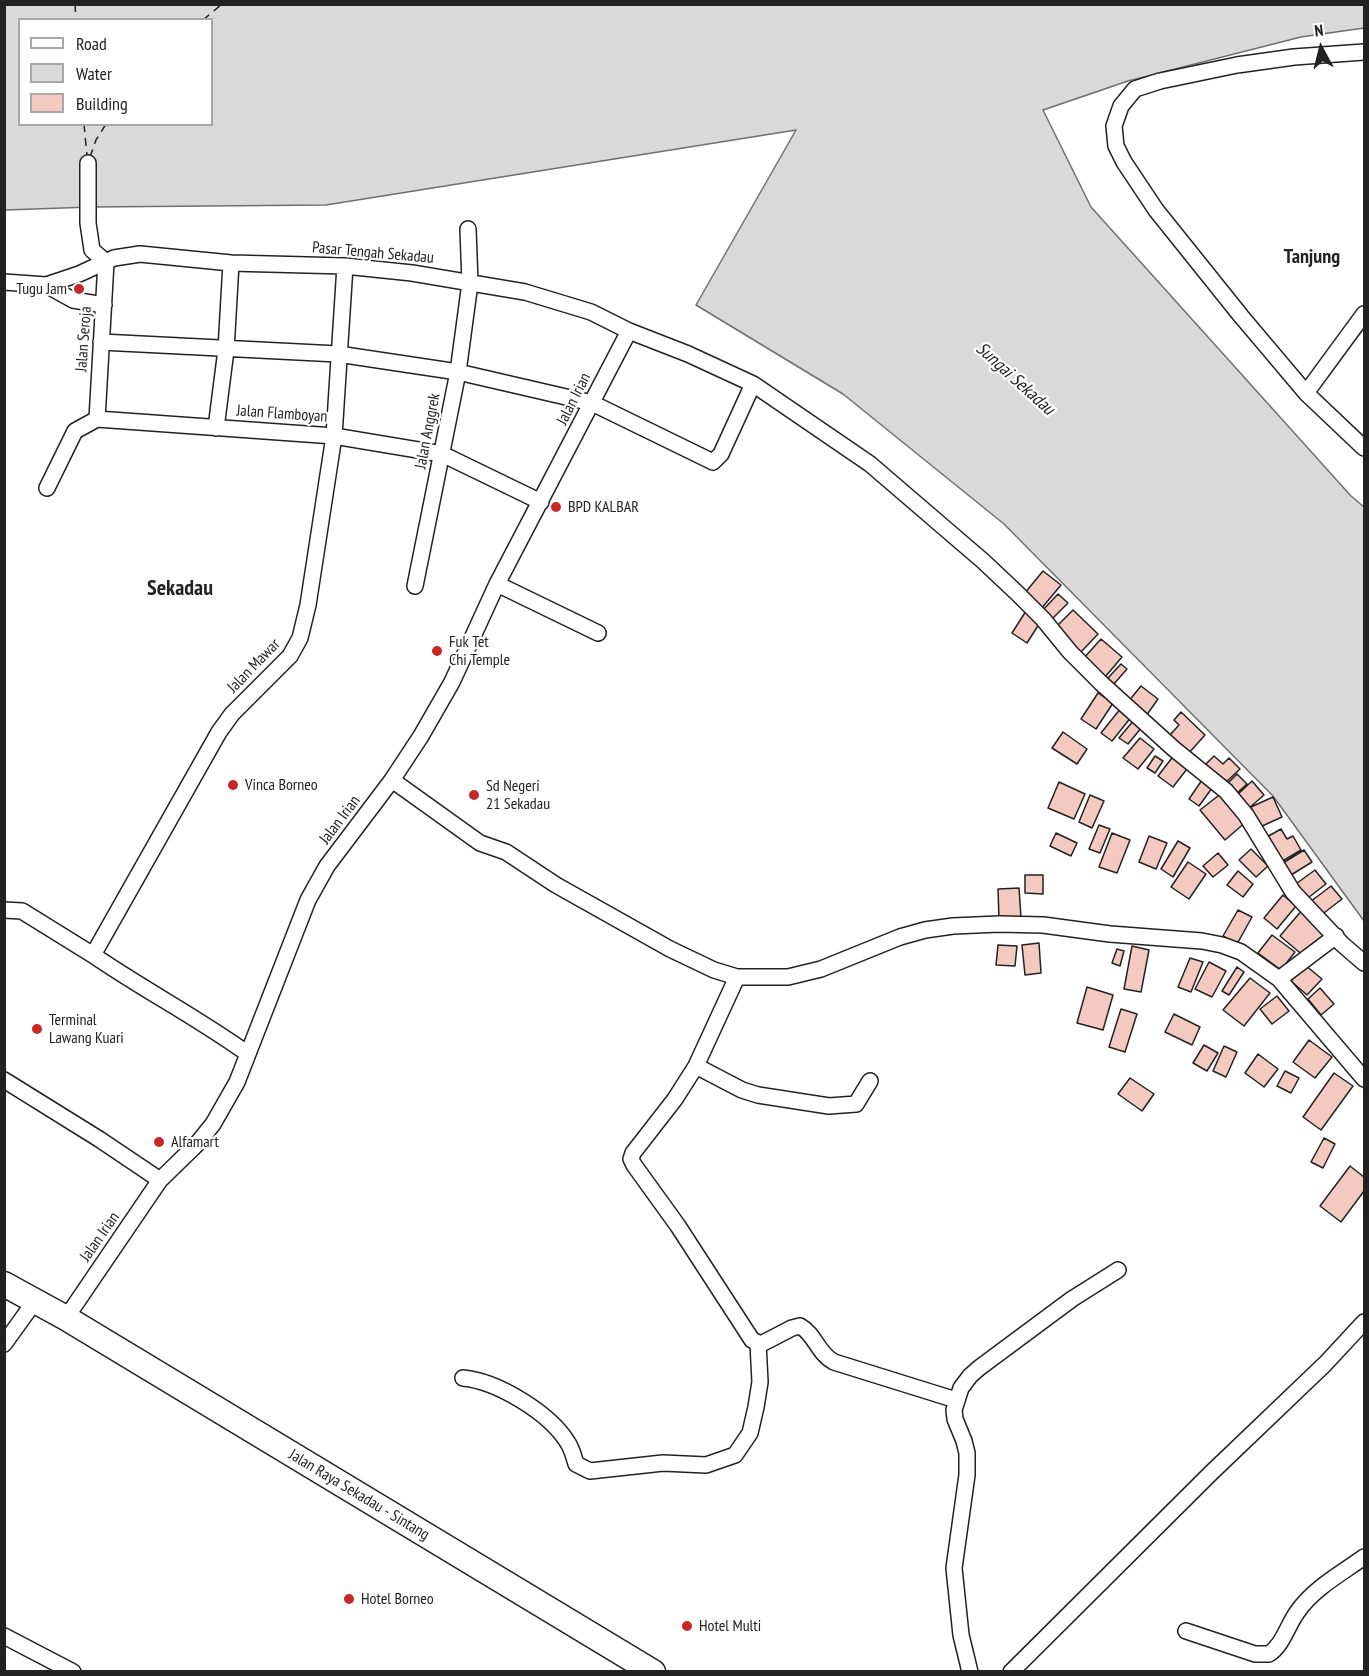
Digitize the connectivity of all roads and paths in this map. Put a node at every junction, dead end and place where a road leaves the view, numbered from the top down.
1 (1365, 52) edge
2 (88, 163) dead end
3 (468, 229) dead end
4 (106, 262) junction
5 (231, 263) junction
6 (345, 266) junction
7 (4, 282) edge
8 (470, 283) junction
9 (46, 285) junction
10 (104, 306) junction
11 (1365, 314) edge
12 (629, 331) junction
13 (101, 342) junction
14 (226, 350) junction
15 (338, 354) junction
16 (458, 372) junction
17 (753, 384) junction
18 (1306, 393) junction
19 (592, 403) junction
20 (97, 418) junction
21 (216, 428) junction
22 (334, 436) junction
23 (1365, 448) edge
24 (442, 454) junction
25 (47, 488) dead end
26 (541, 502) junction
27 (498, 584) junction
28 (416, 586) dead end
29 (598, 633) dead end
30 (392, 780) junction
31 (4, 910) edge
32 (1336, 936) junction
33 (93, 955) junction
34 (1365, 963) edge
35 (737, 977) junction
36 (1279, 979) junction
37 (248, 1054) junction
38 (696, 1066) junction
39 (1365, 1079) edge
40 (4, 1080) edge
41 (870, 1081) dead end
42 (160, 1180) junction
43 (1118, 1270) dead end
44 (4, 1284) edge
45 (35, 1301) junction
46 (66, 1318) junction
47 (1365, 1322) edge
48 (758, 1343) junction
49 (4, 1344) edge
50 (463, 1378) dead end
51 (956, 1400) junction
52 (1365, 1557) edge
53 (1186, 1631) dead end
54 (4, 1636) edge
55 (73, 1671) edge
56 (653, 1671) edge
57 (970, 1671) edge
58 (1011, 1671) edge

1 - 18 street
2 - 4 street
3 - 8 street, Jalan Anggrek
4 - 5 street, Pasar Tengah Sekadau
4 - 9 street, Pasar Tengah Sekadau
4 - 10 street, Jalan Seroja
5 - 6 street, Pasar Tengah Sekadau
5 - 14 street
6 - 8 street, Pasar Tengah Sekadau
6 - 15 street, Jalan Mawar
7 - 9 street
8 - 12 street, Pasar Tengah Sekadau
8 - 16 street, Jalan Anggrek
9 - 10 street
10 - 13 street, Jalan Seroja
11 - 18 street
12 - 17 street, Pasar Tengah Sekadau
12 - 19 street, Jalan Irian
13 - 14 street
13 - 20 street, Jalan Seroja
14 - 15 street
14 - 21 street
15 - 16 street
15 - 22 street, Jalan Mawar
16 - 19 street
16 - 24 street, Jalan Anggrek
17 - 19 street
17 - 32 street, Pasar Tengah Sekadau
18 - 23 street
19 - 26 street, Jalan Irian
20 - 21 street, Jalan Flamboyan
20 - 25 street
21 - 22 street, Jalan Flamboyan
22 - 24 street, Jalan Flamboyan
22 - 33 street, Jalan Mawar
24 - 26 street, Jalan Flamboyan
24 - 28 street, Jalan Anggrek
26 - 27 street, Jalan Irian
27 - 29 street
27 - 30 street, Jalan Irian
30 - 35 street
30 - 37 street, Jalan Irian
31 - 33 street
32 - 34 street, Pasar Tengah Sekadau
32 - 36 street
33 - 37 street
35 - 36 street
35 - 38 street
36 - 39 street
37 - 42 street, Jalan Irian
38 - 41 street
38 - 48 street
40 - 42 street
42 - 46 street, Jalan Irian
43 - 51 street
44 - 45 highway, Jalan Raya Sekadau - Sintang
45 - 46 highway, Jalan Raya Sekadau - Sintang
45 - 49 street
46 - 56 highway, Jalan Raya Sekadau - Sintang
47 - 58 street
48 - 50 street
48 - 51 street
51 - 57 street
52 - 53 street
54 - 55 street

